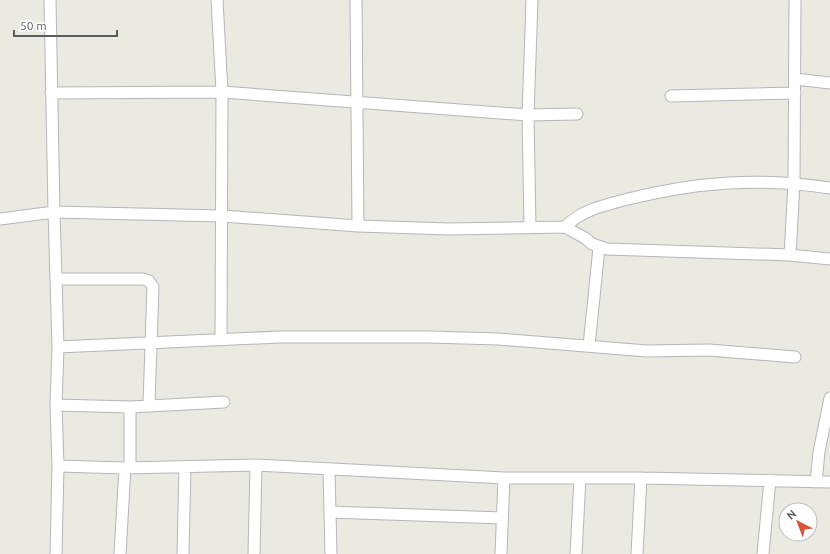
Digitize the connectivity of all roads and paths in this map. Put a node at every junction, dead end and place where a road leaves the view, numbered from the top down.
1 (50, 0) edge
2 (217, 0) edge
3 (356, 0) edge
4 (532, 0) edge
5 (795, 0) edge
6 (795, 79) junction
7 (830, 83) edge
8 (51, 92) junction
9 (222, 92) junction
10 (794, 93) junction
11 (670, 96) dead end
12 (358, 102) junction
13 (576, 114) dead end
14 (528, 115) junction
15 (794, 183) junction
16 (830, 188) edge
17 (54, 212) junction
18 (222, 216) junction
19 (0, 219) edge
20 (358, 226) junction
21 (565, 227) junction
22 (530, 228) junction
23 (599, 248) junction
24 (790, 256) junction
25 (830, 259) edge
26 (57, 279) junction
27 (221, 339) junction
28 (150, 343) junction
29 (589, 346) junction
30 (58, 347) junction
31 (795, 357) dead end
32 (830, 398) edge
33 (224, 402) dead end
34 (149, 404) junction
35 (56, 405) junction
36 (130, 407) junction
37 (256, 465) junction
38 (58, 466) junction
39 (185, 467) junction
40 (127, 468) junction
41 (329, 470) junction
42 (504, 478) junction
43 (580, 478) junction
44 (641, 478) junction
45 (770, 480) junction
46 (816, 482) junction
47 (830, 482) edge
48 (330, 512) junction
49 (502, 518) junction
50 (56, 554) edge
51 (120, 554) edge
52 (183, 554) edge
53 (254, 554) edge
54 (331, 554) edge
55 (501, 554) edge
56 (576, 554) edge
57 (637, 554) edge
58 (763, 554) edge

1 - 8 street
2 - 9 street
3 - 12 street
4 - 14 street
5 - 6 street
6 - 7 street
6 - 10 street
8 - 9 street
8 - 17 street
9 - 12 street
9 - 18 street
10 - 11 street
10 - 15 street
12 - 14 street
12 - 20 street
13 - 14 street
14 - 22 street
15 - 16 street
15 - 21 street
15 - 24 street
17 - 18 street
17 - 19 street
17 - 26 street
18 - 20 street
18 - 27 street
20 - 22 street
21 - 22 street
21 - 23 street
23 - 24 street
23 - 29 street
24 - 25 street
26 - 28 street
26 - 30 street
27 - 28 street
27 - 29 street
28 - 30 street
28 - 34 street
29 - 31 street
30 - 35 street
32 - 46 street
33 - 34 street
34 - 36 street
35 - 36 street
35 - 38 street
36 - 40 street
37 - 39 street
37 - 41 street
37 - 53 street
38 - 40 street
38 - 50 street
39 - 40 street
39 - 52 street
40 - 51 street
41 - 42 street
41 - 48 street
42 - 43 street
42 - 49 street
43 - 44 street
43 - 56 street
44 - 45 street
44 - 57 street
45 - 46 street
45 - 58 street
46 - 47 street
48 - 49 street
48 - 54 street
49 - 55 street

